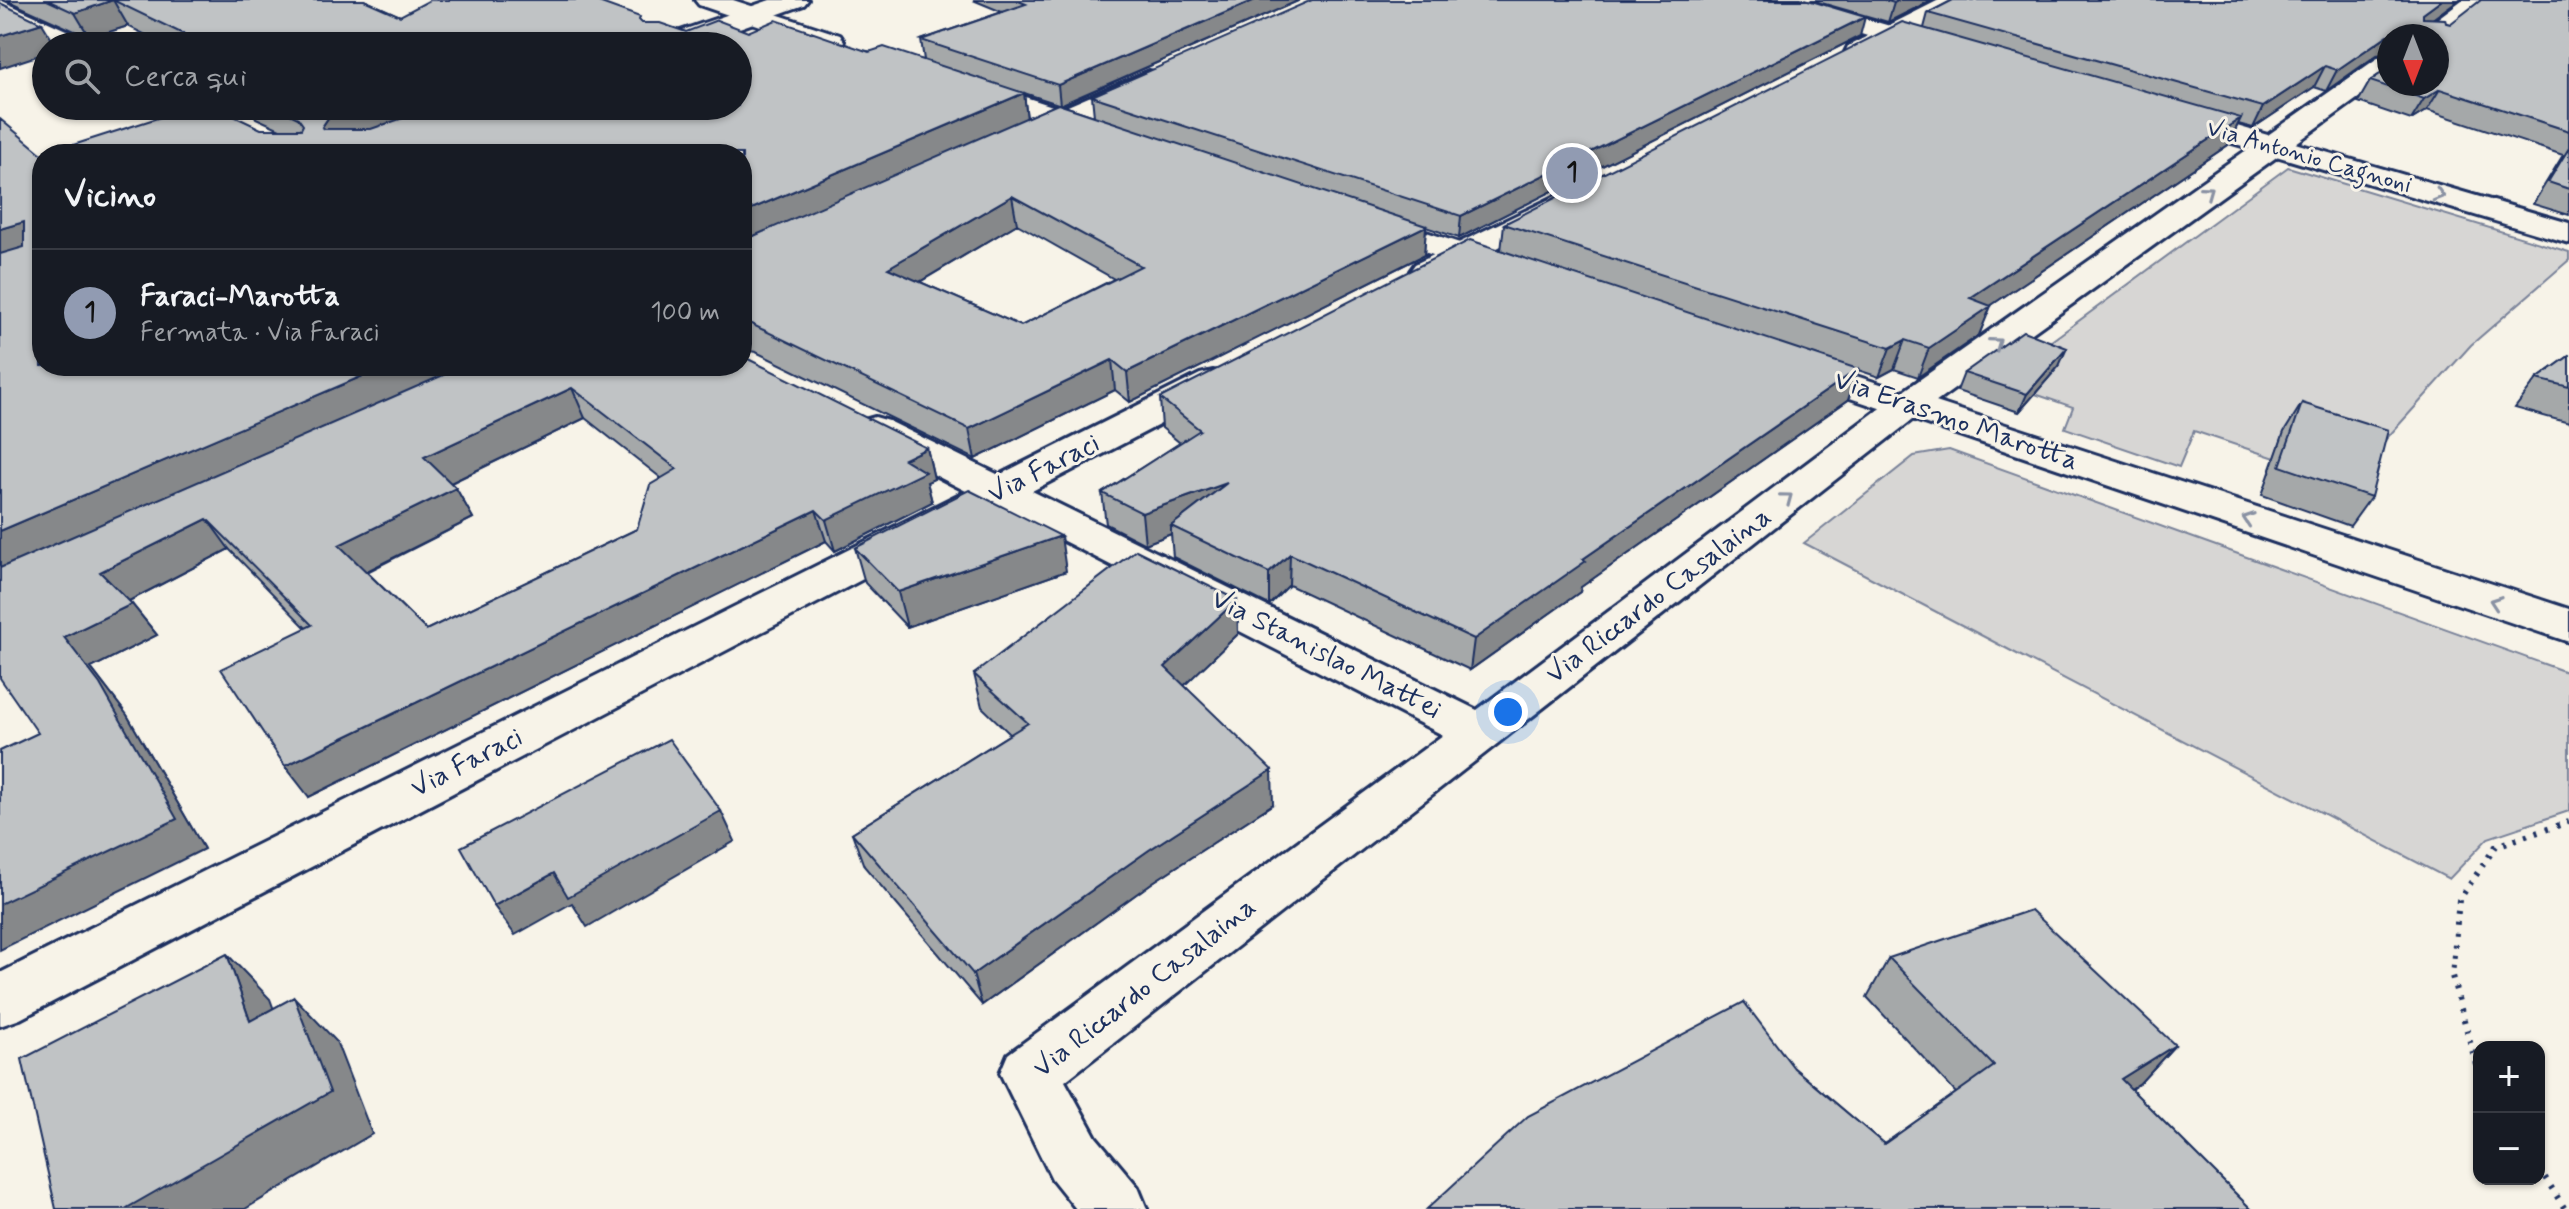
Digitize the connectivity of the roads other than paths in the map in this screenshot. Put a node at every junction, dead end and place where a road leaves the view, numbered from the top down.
1 (708, 0) edge
2 (795, 0) edge
3 (1773, 0) edge
4 (1959, 0) edge
5 (2479, 0) edge
6 (0, 8) edge
7 (753, 15) junction
8 (2444, 24) edge
9 (50, 32) edge
10 (704, 32) edge
11 (1892, 35) junction
12 (859, 50) edge
13 (1966, 56) edge
14 (1830, 66) edge
15 (1174, 68) edge
16 (2377, 71) edge
17 (934, 75) edge
18 (2143, 108) edge
19 (1062, 117) junction
20 (1133, 142) edge
21 (2271, 145) junction
22 (989, 150) edge
23 (1584, 191) edge
24 (1344, 214) edge
25 (2569, 233) edge
26 (1460, 254) junction
27 (1532, 278) edge
28 (1398, 286) edge
29 (1769, 358) edge
30 (1242, 367) edge
31 (1908, 405) junction
32 (836, 409) edge
33 (1002, 491) junction
34 (2569, 626) edge
35 (1481, 733) junction
36 (0, 1001) edge
37 (1116, 1209) edge

1 - 7 street
2 - 7 street
3 - 11 street
4 - 11 street
5 - 8 street
6 - 9 street
7 - 10 street
7 - 12 street
11 - 13 street
11 - 14 street
15 - 19 street
16 - 21 street, Via Riccardo Casalaina
17 - 19 street
18 - 21 street, Via Antonio Cagnoni
19 - 20 street
19 - 22 street
21 -> 25 street, Via Antonio Cagnoni
31 -> 21 street, Via Riccardo Casalaina
23 - 26 street
24 - 26 street
26 - 27 street
26 - 28 street
29 - 31 street, Via Erasmo Marotta
30 - 33 street, Via Faraci
34 -> 31 street, Via Erasmo Marotta
35 -> 31 street, Via Riccardo Casalaina
32 - 33 street, Via Stanislao Mattei
33 - 35 street, Via Stanislao Mattei
33 - 36 street, Via Faraci
35 - 37 street, Via Riccardo Casalaina

